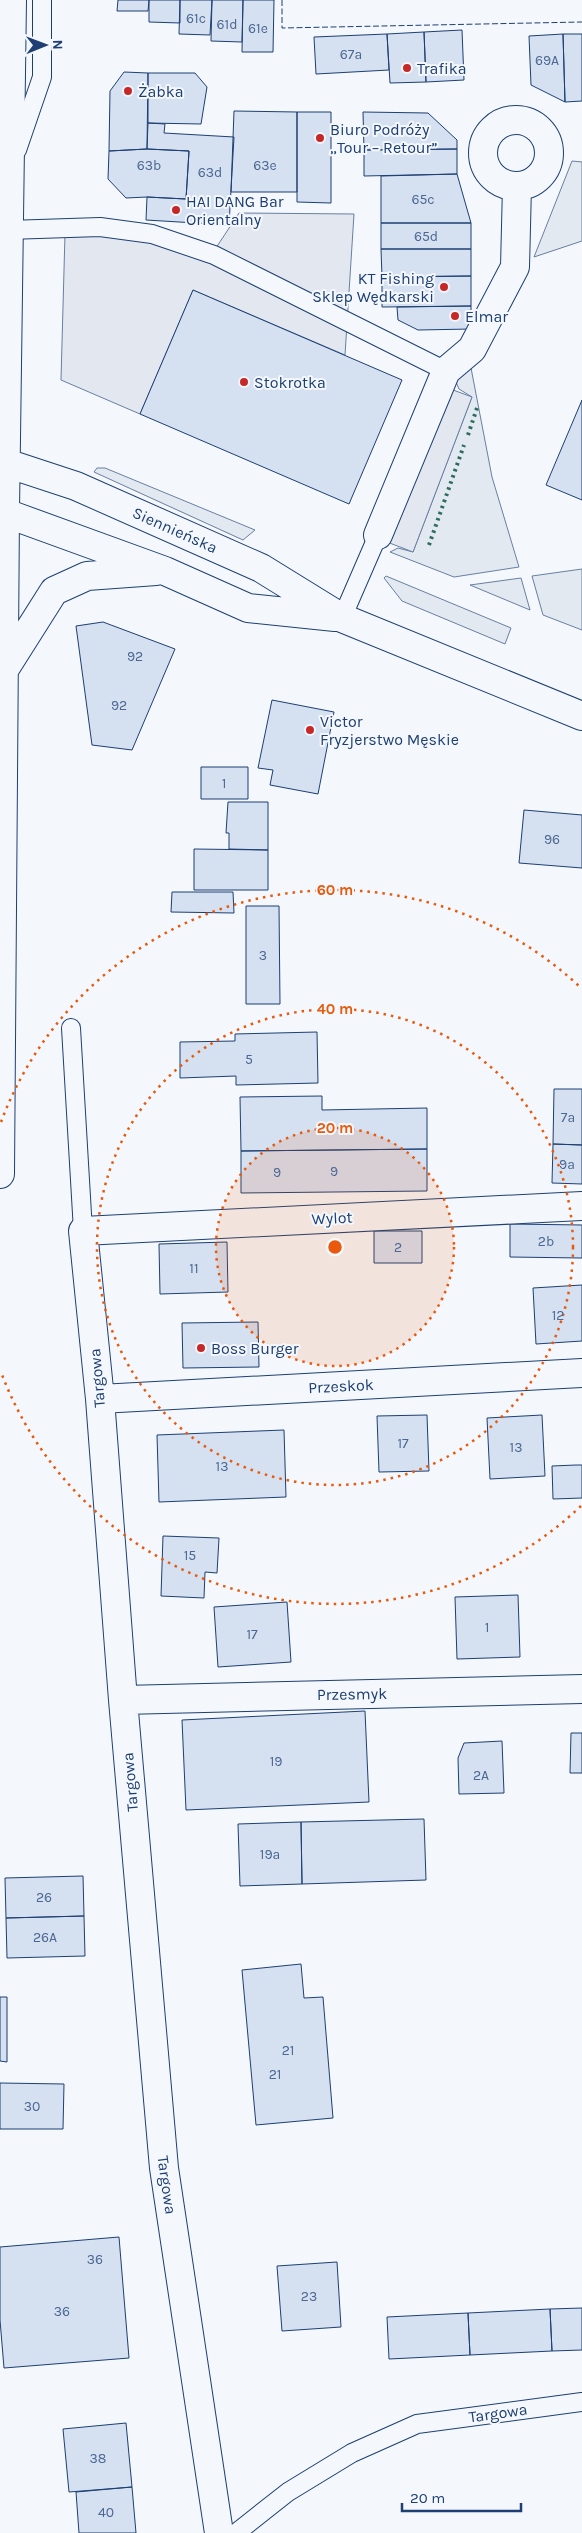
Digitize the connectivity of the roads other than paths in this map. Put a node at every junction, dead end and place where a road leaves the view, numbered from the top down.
1 (12, 0) edge
2 (42, 0) edge
3 (9, 175) junction
4 (517, 186) dead end
5 (8, 230) junction
6 (446, 371) junction
7 (3, 461) edge
8 (2, 511) edge
9 (378, 535) joint
10 (166, 571) junction
11 (342, 618) junction
12 (4, 670) junction
13 (582, 716) edge
14 (71, 1028) dead end
15 (0, 1174) edge
16 (582, 1206) edge
17 (83, 1231) junction
18 (582, 1373) edge
19 (100, 1399) junction
20 (582, 1689) edge
21 (123, 1700) junction
22 (582, 2402) edge
23 (219, 2533) edge
24 (236, 2533) edge

1 - 3 street
2 - 3 lane
3 - 5 street
4 - 6 street
5 - 6 lane
5 - 7 street
6 - 9 street
7 - 8 street
7 - 11 street, Siennieńska
8 - 10 street, Siennieńska
8 - 12 street
9 - 11 lane
10 - 11 street, Siennieńska
10 - 12 street
11 - 13 street, Siennieńska
12 - 15 street
14 - 17 lane, Targowa
16 - 17 street, Wylot
17 - 19 street, Targowa
18 - 19 street, Przeskok
19 - 21 street, Targowa
20 - 21 street, Przesmyk
21 - 23 street, Targowa
22 - 24 lane, Targowa

